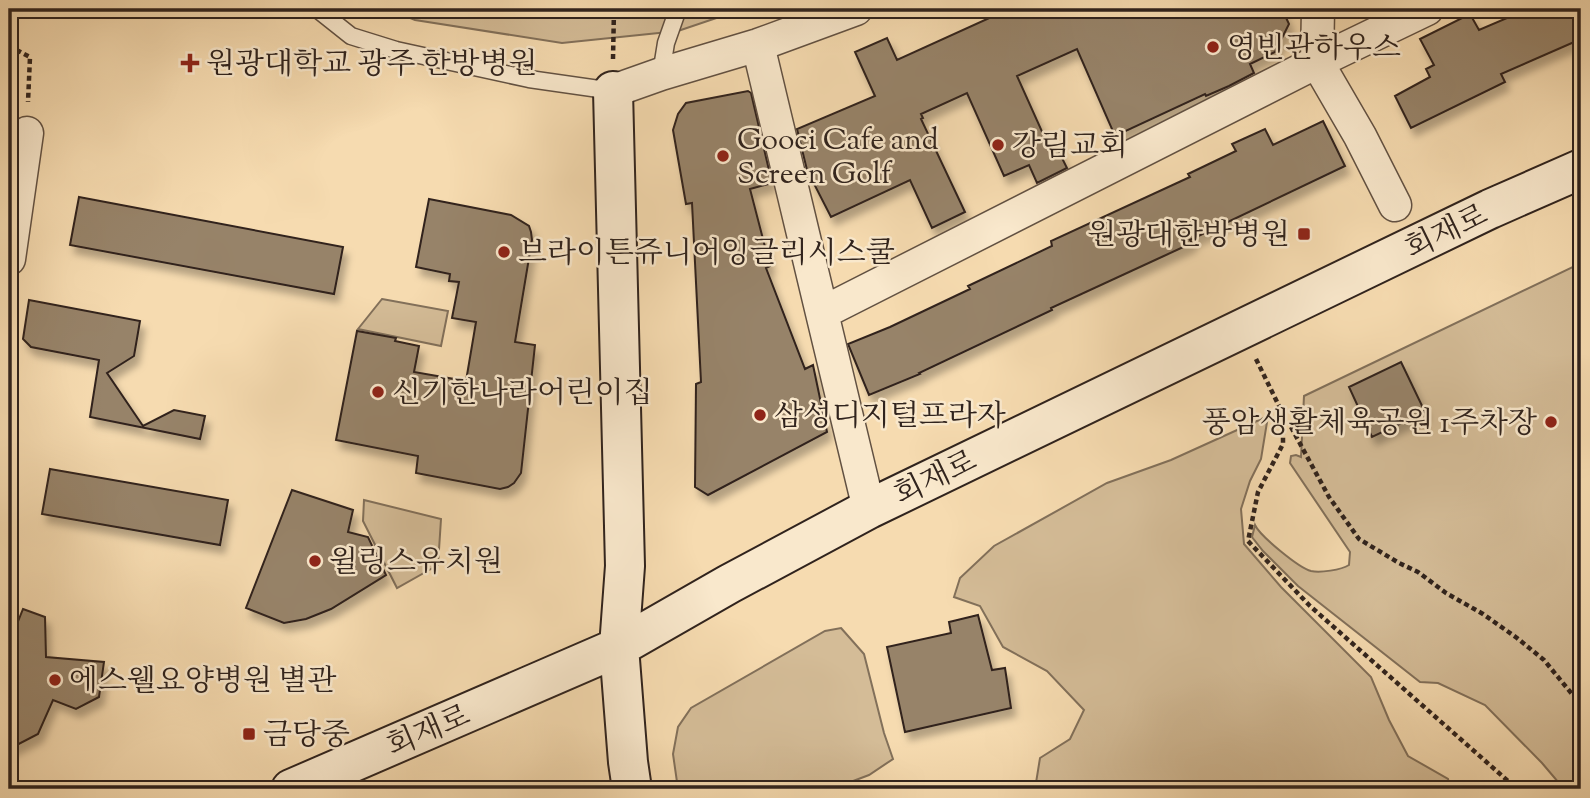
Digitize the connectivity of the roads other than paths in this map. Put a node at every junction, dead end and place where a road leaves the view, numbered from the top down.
1 (317, 9) edge
2 (678, 9) edge
3 (856, 9) edge
4 (1318, 9) edge
5 (1427, 9) edge
6 (758, 45) junction
7 (1317, 62) junction
8 (661, 74) junction
9 (613, 91) junction
10 (27, 134) road end
11 (1581, 169) edge
12 (1395, 205) dead end
13 (9, 259) edge
14 (822, 313) junction
15 (869, 509) junction
16 (619, 647) junction
17 (292, 789) edge
18 (632, 789) edge

1 - 9 lane
2 - 8 lane
3 - 6 street
4 - 7 street
5 - 7 street
6 - 8 street
6 - 14 street
7 - 12 street
7 - 14 street
8 - 9 street
9 - 16 main road
10 - 13 street
11 - 15 main road, 회재로
14 - 15 street
15 - 16 main road, 회재로
16 - 17 main road, 회재로
16 - 18 main road

